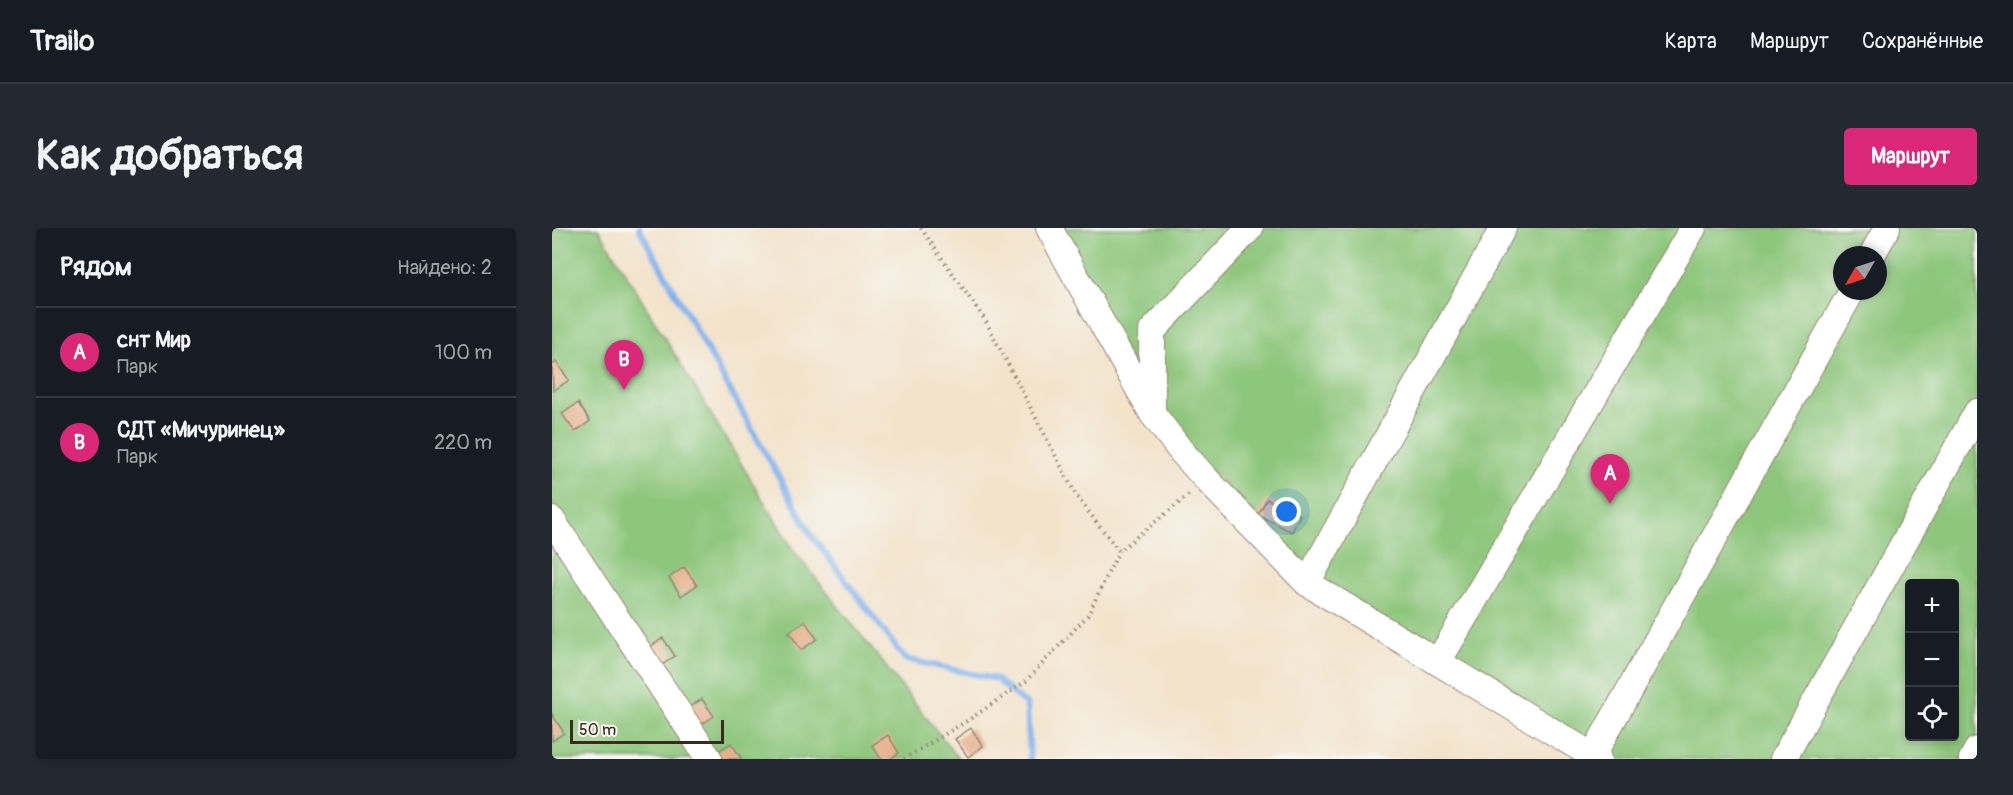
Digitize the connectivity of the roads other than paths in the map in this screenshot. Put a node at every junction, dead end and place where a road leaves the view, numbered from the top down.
1 (1049, 228) edge
2 (1250, 228) edge
3 (1503, 228) edge
4 (1693, 228) edge
5 (1887, 228) edge
6 (1877, 246) edge
7 (1847, 300) edge
8 (1977, 412) edge
9 (1152, 413) junction
10 (552, 520) edge
11 (1307, 584) junction
12 (1438, 662) junction
13 (1977, 750) edge
14 (1595, 757) edge
15 (709, 759) edge
16 (1783, 759) edge
17 (1972, 759) edge

1 - 9 lane
2 - 9 lane
3 - 11 lane
4 - 12 lane
5 - 6 lane
7 - 14 lane
8 - 16 lane
9 - 11 lane
10 - 15 lane
11 - 12 lane
12 - 14 lane
13 - 17 lane

